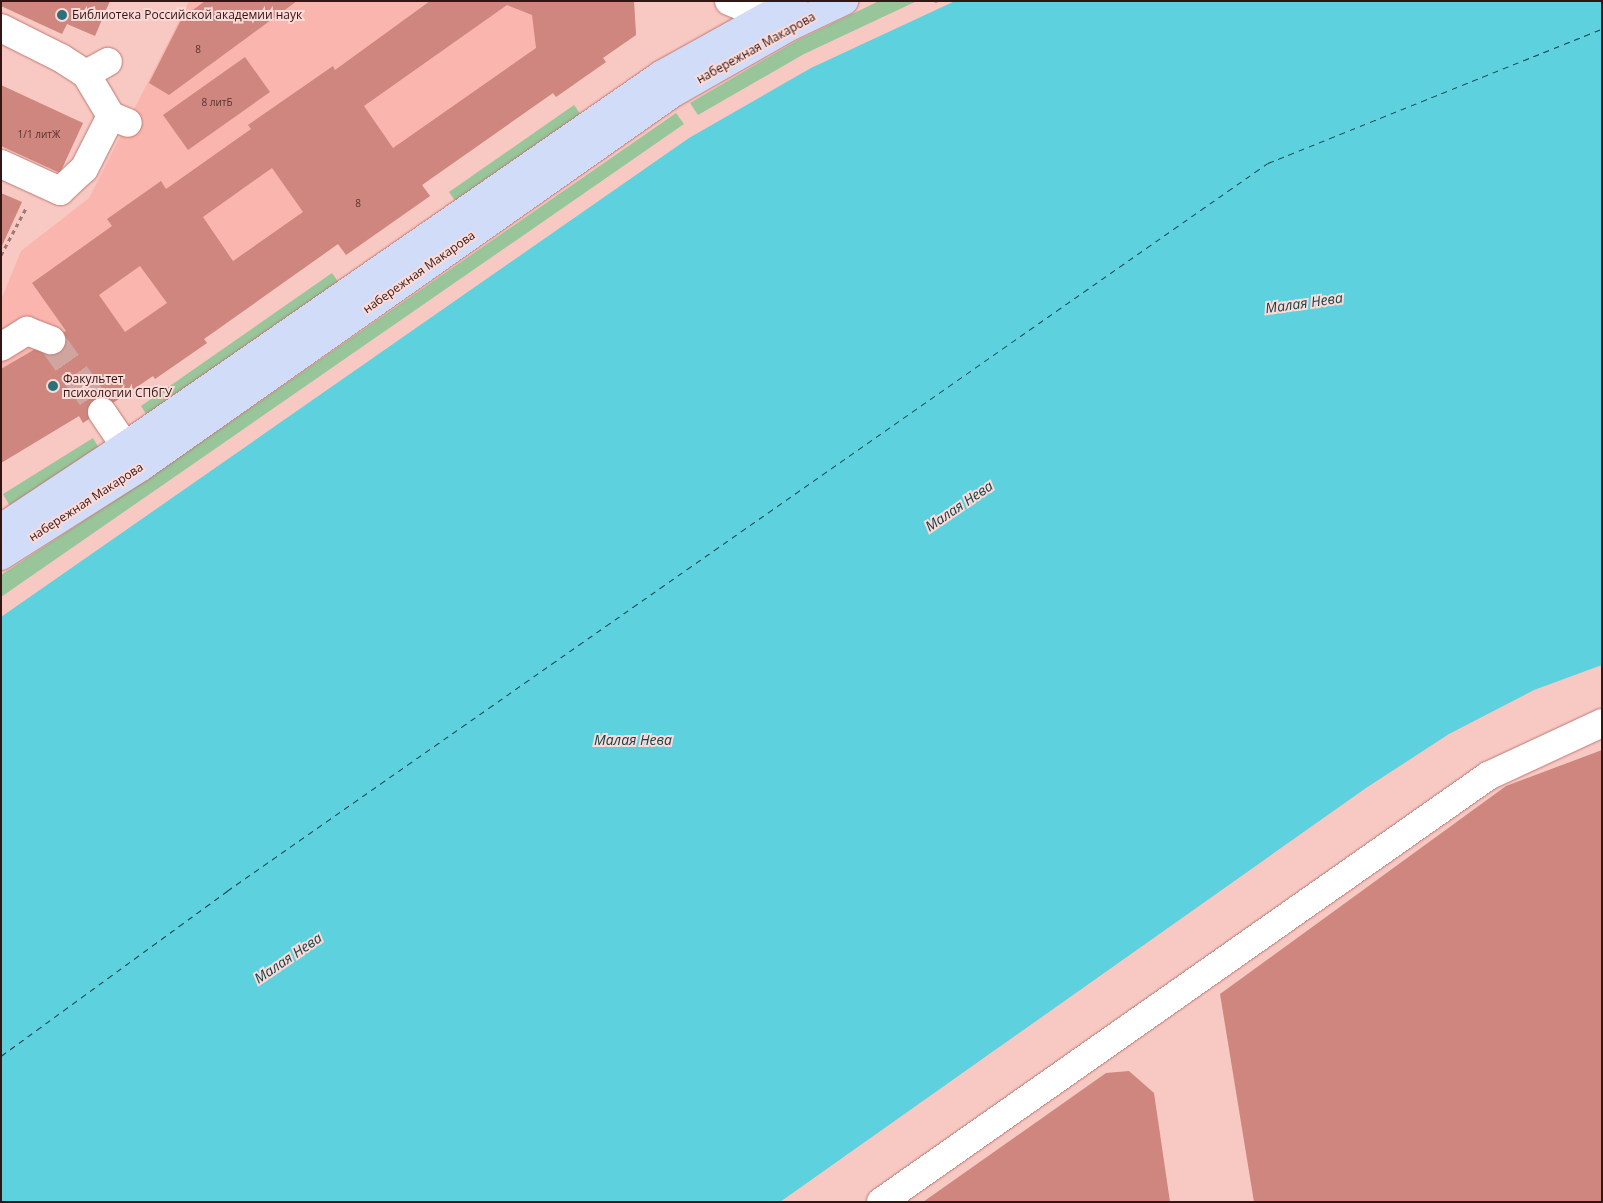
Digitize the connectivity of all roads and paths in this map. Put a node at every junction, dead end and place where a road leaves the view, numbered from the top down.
1 (728, 1) edge
2 (844, 1) edge
3 (792, 14) edge
4 (765, 15) junction
5 (1, 28) edge
6 (1, 164) edge
7 (39, 181) junction
8 (1, 255) edge
9 (51, 340) tunnel mouth
10 (1, 347) edge
11 (102, 412) tunnel mouth
12 (126, 446) junction
13 (1, 528) edge
14 (1, 556) edge
15 (1602, 723) edge
16 (881, 1202) edge

1 - 4 street
2 - 3 main road, набережная Макарова
3 - 4 street
3 - 14 main road, набережная Макарова
4 - 12 main road, набережная Макарова
5 - 7 street
6 - 7 street
7 - 8 path
9 - 10 street
11 - 12 street
12 - 13 main road, набережная Макарова
15 - 16 street

